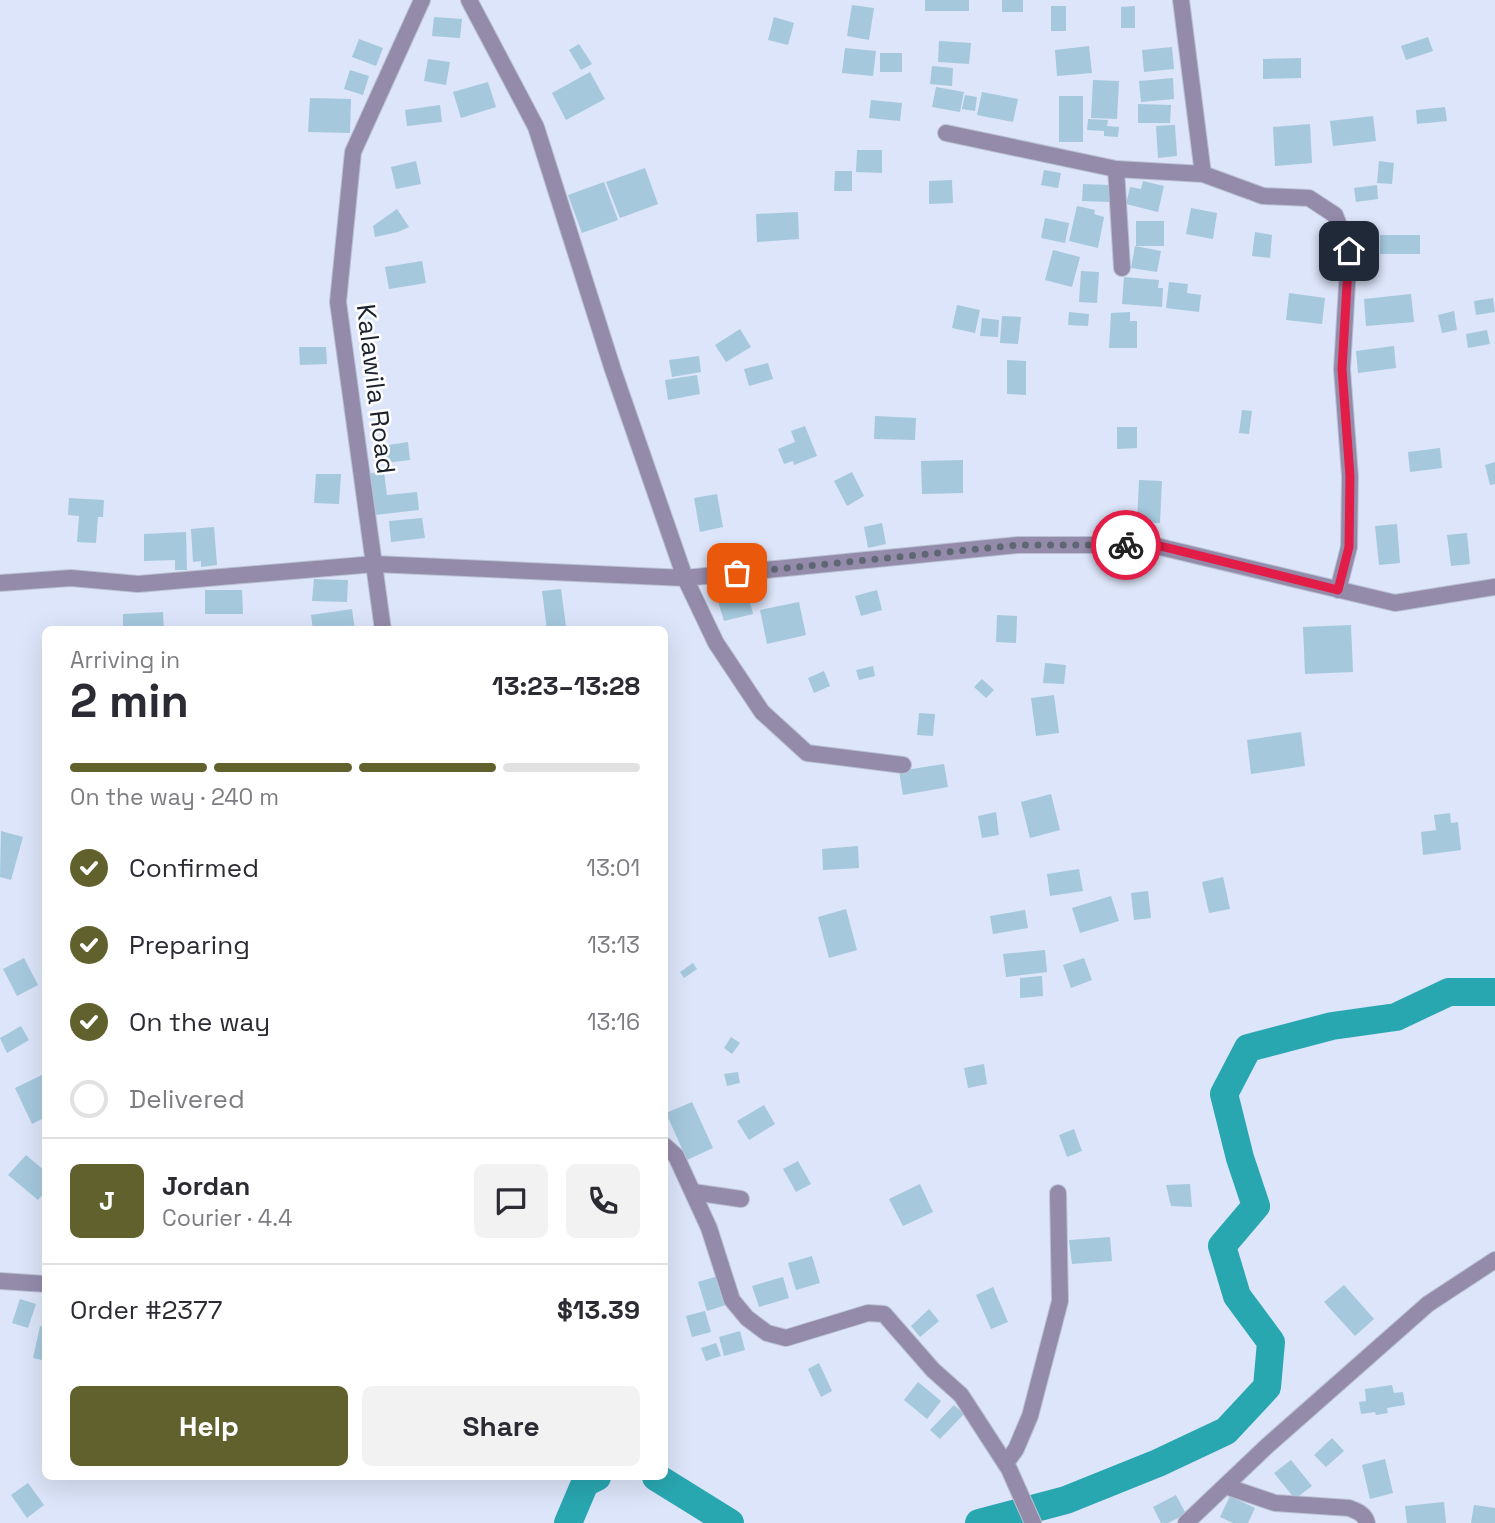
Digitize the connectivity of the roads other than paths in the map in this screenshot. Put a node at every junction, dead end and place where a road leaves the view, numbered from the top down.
1 (422, 0) edge
2 (469, 0) edge
3 (1181, 0) edge
4 (946, 134) dead end
5 (1116, 169) junction
6 (1203, 174) junction
7 (1122, 268) dead end
8 (375, 564) junction
9 (685, 578) junction
10 (0, 583) edge
11 (1495, 587) edge
12 (1338, 590) junction
13 (383, 626) edge
14 (903, 765) dead end
15 (668, 1149) edge
16 (693, 1192) junction
17 (1058, 1193) dead end
18 (741, 1199) dead end
19 (1495, 1260) edge
20 (0, 1281) edge
21 (42, 1284) edge
22 (1008, 1466) junction
23 (1225, 1486) junction
24 (1033, 1523) edge
25 (1186, 1523) edge
26 (1367, 1523) edge

1 - 8 street, Kalawila Road
2 - 9 street
3 - 6 street
4 - 5 street
5 - 6 street
5 - 7 street
6 - 12 street
8 - 9 street
8 - 10 street
8 - 13 street, Kalawila Road
9 - 12 street
9 - 14 street
11 - 12 street
15 - 16 street
16 - 18 street
16 - 22 street
17 - 22 street
19 - 23 street
20 - 21 street
22 - 24 street
23 - 25 street
23 - 26 street

